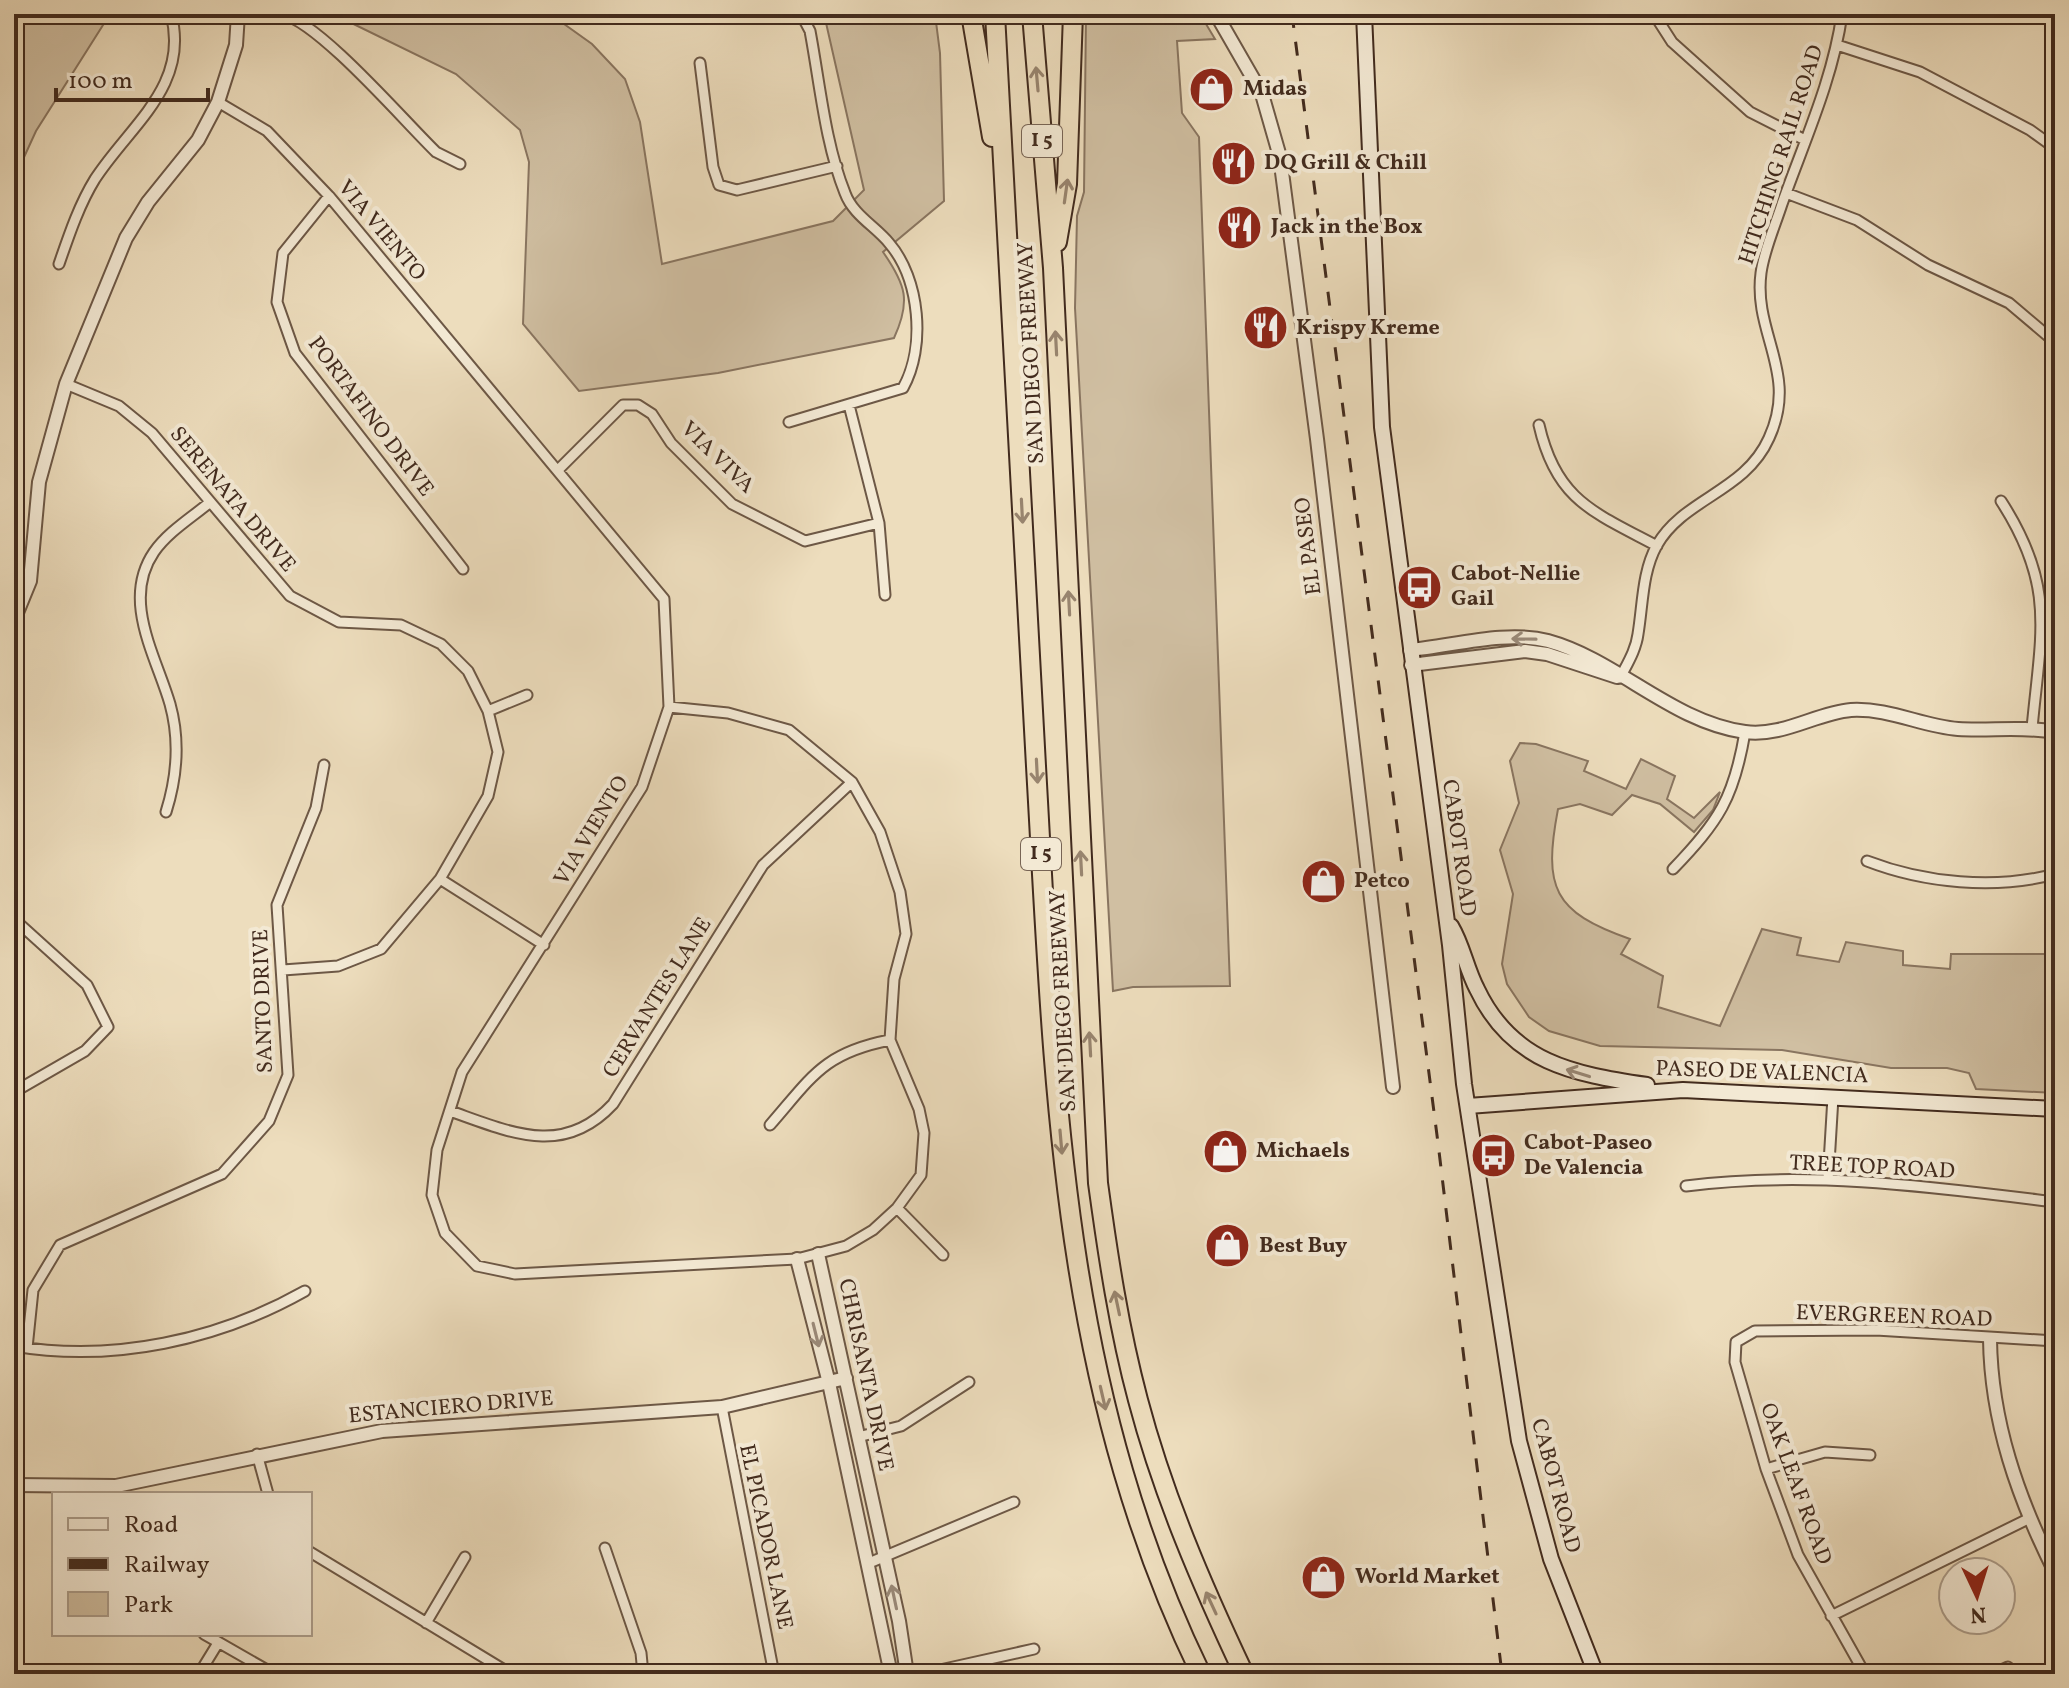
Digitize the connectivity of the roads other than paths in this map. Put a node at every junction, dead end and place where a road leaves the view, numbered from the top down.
1 (171, 14) edge
2 (238, 14) edge
3 (282, 14) edge
4 (801, 14) edge
5 (971, 14) edge
6 (995, 14) edge
7 (1032, 14) edge
8 (1073, 14) edge
9 (1216, 14) edge
10 (1364, 14) edge
11 (1654, 14) edge
12 (1842, 14) edge
13 (1837, 45) junction
14 (700, 63) dead end
15 (218, 102) junction
16 (1805, 140) junction
17 (2055, 148) edge
18 (460, 164) dead end
19 (837, 166) junction
20 (1786, 193) junction
21 (329, 196) junction
22 (1005, 204) junction
23 (59, 264) dead end
24 (1053, 268) junction
25 (2055, 342) edge
26 (66, 384) junction
27 (849, 405) junction
28 (789, 422) dead end
29 (1539, 425) dead end
30 (558, 470) junction
31 (2001, 501) dead end
32 (209, 503) junction
33 (879, 523) junction
34 (1657, 546) junction
35 (463, 569) dead end
36 (885, 595) dead end
37 (14, 620) edge
38 (1410, 658) junction
39 (1620, 678) junction
40 (527, 695) dead end
41 (669, 707) junction
42 (488, 711) junction
43 (2032, 728) junction
44 (1745, 732) junction
45 (2055, 732) edge
46 (324, 765) dead end
47 (852, 782) junction
48 (166, 812) dead end
49 (1867, 861) dead end
50 (1673, 869) dead end
51 (2055, 874) edge
52 (440, 879) junction
53 (1446, 918) junction
54 (14, 919) edge
55 (23, 929) junction
56 (14, 943) edge
57 (544, 945) junction
58 (283, 970) junction
59 (890, 1040) junction
60 (1393, 1087) dead end
61 (1683, 1090) junction
62 (14, 1092) edge
63 (1833, 1097) junction
64 (1468, 1106) junction
65 (2055, 1109) edge
66 (450, 1111) junction
67 (770, 1125) dead end
68 (1828, 1180) junction
69 (1686, 1186) dead end
70 (2055, 1202) edge
71 (897, 1208) junction
72 (818, 1254) junction
73 (943, 1255) dead end
74 (797, 1259) junction
75 (305, 1291) dead end
76 (1990, 1339) junction
77 (2055, 1341) edge
78 (1736, 1342) joint
79 (14, 1346) edge
80 (27, 1348) junction
81 (846, 1378) junction
82 (969, 1382) dead end
83 (829, 1383) junction
84 (722, 1407) junction
85 (858, 1437) junction
86 (257, 1454) junction
87 (1870, 1455) dead end
88 (1766, 1469) junction
89 (14, 1485) edge
90 (69, 1491) edge
91 (267, 1492) edge
92 (1014, 1502) dead end
93 (2030, 1518) junction
94 (605, 1548) dead end
95 (312, 1553) edge
96 (885, 1556) junction
97 (465, 1557) dead end
98 (869, 1563) junction
99 (2055, 1572) edge
100 (1831, 1616) junction
101 (426, 1623) junction
102 (207, 1636) edge
103 (218, 1643) junction
104 (1034, 1649) dead end
105 (14, 1667) edge
106 (2008, 1667) dead end
107 (29, 1674) edge
108 (199, 1674) edge
109 (274, 1674) edge
110 (511, 1674) edge
111 (643, 1674) edge
112 (774, 1674) edge
113 (891, 1674) edge
114 (907, 1674) edge
115 (922, 1674) edge
116 (1201, 1674) edge
117 (1244, 1674) edge
118 (1596, 1674) edge
119 (1865, 1674) edge
120 (1993, 1674) edge

1 - 23 street
2 - 15 street
3 - 18 street
4 - 19 street
5 - 22 highway
6 - 22 highway, SAN DIEGO FREEWAY / I 5
24 -> 7 highway, SAN DIEGO FREEWAY / I 5
24 -> 8 highway
9 - 60 street, EL PASEO
10 - 38 main road, CABOT ROAD
11 - 16 street
12 - 13 street, HITCHING RAIL ROAD
13 - 16 street, HITCHING RAIL ROAD
13 - 17 street
14 - 19 street
15 - 21 street, VIA VIENTO
15 - 26 street
16 - 20 street, HITCHING RAIL ROAD
19 - 27 street
20 - 25 street
20 - 34 street, HITCHING RAIL ROAD
21 - 30 street, VIA VIENTO
21 - 35 street, PORTAFINO DRIVE
22 -> 116 highway, SAN DIEGO FREEWAY / I 5
117 -> 24 highway, SAN DIEGO FREEWAY / I 5
26 - 32 street, SERENATA DRIVE
26 - 37 street
27 - 28 street
27 - 33 street
29 - 34 street
30 - 33 street, VIA VIVA
30 - 41 street, VIA VIENTO
31 - 43 street
32 - 42 street, SERENATA DRIVE
32 - 48 street
33 - 36 street
34 - 39 street, HITCHING RAIL ROAD
38 - 39 street
38 - 53 main road, CABOT ROAD
39 - 44 street
40 - 42 street
41 - 47 street, CHRISANTA DRIVE
41 - 57 street, VIA VIENTO
42 - 52 street, SERENATA DRIVE
43 - 44 street
43 - 45 street
44 - 50 street
46 - 58 street, SANTO DRIVE
47 - 59 street, CHRISANTA DRIVE
47 - 66 street, CERVANTES LANE
49 - 51 street
52 - 57 street
52 - 58 street, SERENATA DRIVE
61 -> 53 main road
53 - 64 main road, CABOT ROAD
54 - 55 street
55 - 56 street
55 - 62 street
57 - 66 street, VIA VIENTO
58 - 80 street, SANTO DRIVE
59 - 67 street
59 - 71 street, CHRISANTA DRIVE
61 - 63 main road, PASEO DE VALENCIA
61 - 64 main road, PASEO DE VALENCIA
63 - 65 main road, PASEO DE VALENCIA
63 - 68 street
64 - 118 main road, CABOT ROAD
66 - 74 street, VIA VIENTO
68 - 69 street, TREE TOP ROAD
68 - 70 street, TREE TOP ROAD
71 - 72 street, CHRISANTA DRIVE
71 - 73 street
72 - 74 street, VIA VIENTO
72 - 81 street, CHRISANTA DRIVE
74 -> 83 street, CHRISANTA DRIVE
75 - 80 street
76 - 77 street, EVERGREEN ROAD
76 - 78 street, EVERGREEN ROAD
76 - 93 street
78 - 88 street, OAK LEAF ROAD
79 - 80 street
81 - 83 street, ESTANCIERO DRIVE
81 - 85 street, CHRISANTA DRIVE
82 - 85 street
83 - 84 street, ESTANCIERO DRIVE
83 - 98 street, CHRISANTA DRIVE
84 - 86 street, ESTANCIERO DRIVE
84 - 112 street, EL PICADOR LANE
85 - 96 street, CHRISANTA DRIVE
86 - 90 street, ESTANCIERO DRIVE
86 - 91 street
87 - 88 street
88 - 100 street, OAK LEAF ROAD
89 - 90 street, ESTANCIERO DRIVE
92 - 96 street
93 - 99 street
93 - 100 street
94 - 111 street
95 - 101 street
96 - 98 street
114 -> 96 street, CHRISANTA DRIVE
97 - 101 street
98 - 113 street, CHRISANTA DRIVE
100 - 119 street, OAK LEAF ROAD
101 - 110 street
102 - 103 street
103 - 108 street
103 - 109 street
104 - 115 street
105 - 107 street
106 - 120 street

